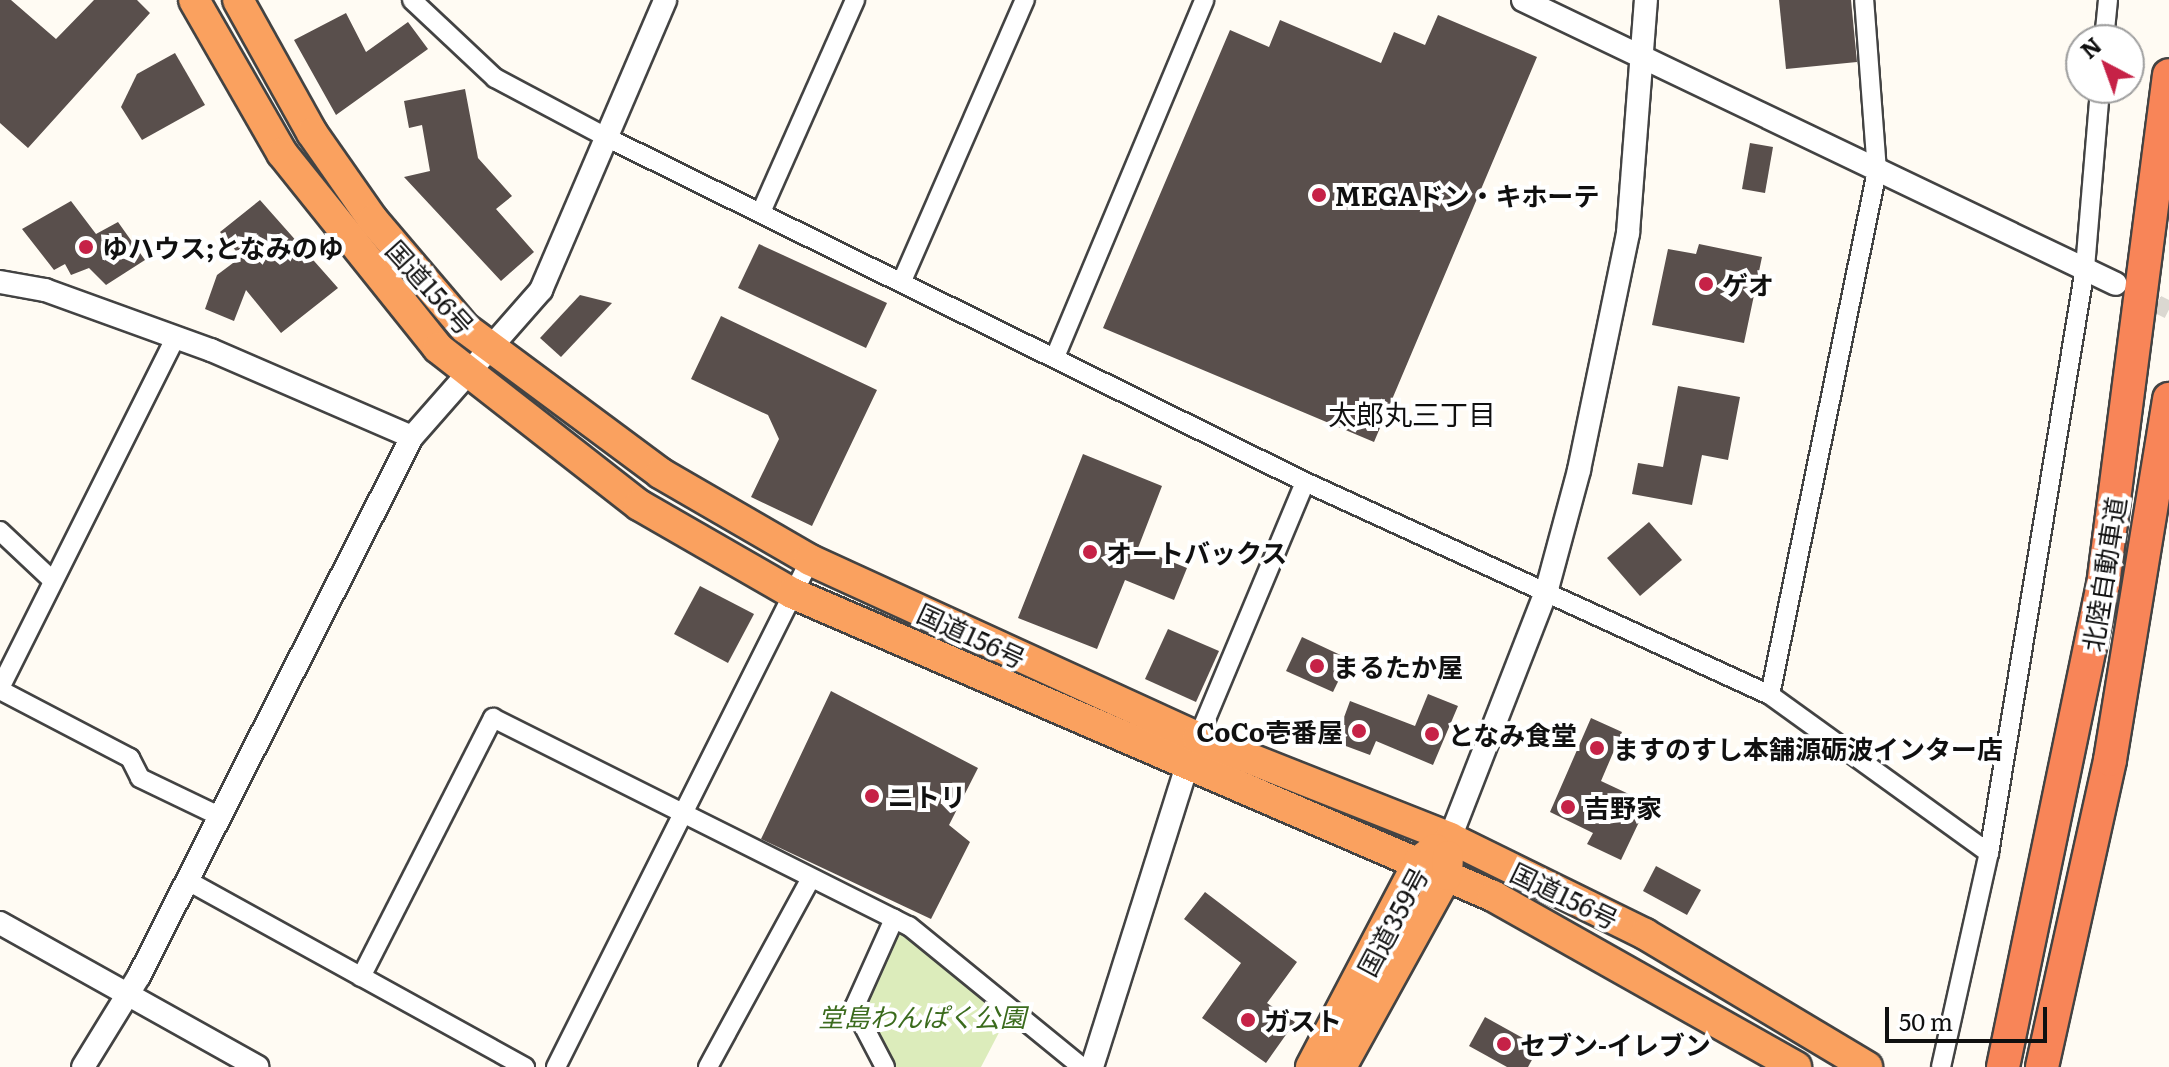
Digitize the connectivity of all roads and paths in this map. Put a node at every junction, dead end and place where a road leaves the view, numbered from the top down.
1 (194, 0) edge
2 (238, 0) edge
3 (412, 0) edge
4 (665, 0) edge
5 (855, 0) edge
6 (1025, 0) edge
7 (1204, 0) edge
8 (1523, 0) edge
9 (1646, 0) edge
10 (1864, 0) edge
11 (2108, 0) edge
12 (2106, 24) edge
13 (1643, 54) junction
14 (2169, 75) edge
15 (2099, 104) edge
16 (606, 137) junction
17 (1877, 171) junction
18 (762, 210) junction
19 (2085, 268) junction
20 (902, 281) junction
21 (0, 282) edge
22 (2116, 284) tunnel mouth
23 (176, 337) junction
24 (492, 351) junction
25 (1055, 357) junction
26 (471, 376) junction
27 (2169, 399) edge
28 (412, 437) junction
29 (1305, 482) junction
30 (0, 531) edge
31 (810, 560) junction
32 (53, 581) junction
33 (1547, 589) junction
34 (792, 593) junction
35 (0, 689) edge
36 (1770, 695) junction
37 (1192, 751) junction
38 (221, 817) junction
39 (680, 818) junction
40 (1450, 838) junction
41 (1989, 853) junction
42 (1419, 861) junction
43 (1447, 875) junction
44 (810, 880) junction
45 (188, 881) junction
46 (894, 919) junction
47 (0, 923) edge
48 (361, 977) junction
49 (129, 993) junction
50 (83, 1067) edge
51 (258, 1067) edge
52 (525, 1067) edge
53 (556, 1067) edge
54 (708, 1067) edge
55 (885, 1067) edge
56 (1082, 1067) edge
57 (1092, 1067) edge
58 (1311, 1067) edge
59 (1341, 1067) edge
60 (1796, 1067) edge
61 (1867, 1067) edge
62 (1941, 1067) edge
63 (2003, 1067) edge
64 (2042, 1067) edge

1 - 26 highway, 国道156号
2 - 24 highway, 国道156号
3 - 16 street
4 - 16 street
5 - 18 street
6 - 20 street
7 - 25 street
8 - 13 street
9 - 13 street
10 - 17 street
11 - 12 street
13 - 17 street
13 - 33 street
14 - 63 highway, 北陸自動車道
15 - 19 street
16 - 18 street
16 - 24 street
17 - 19 street
17 - 36 street
18 - 20 street
19 - 22 street
19 - 41 street
20 - 25 street
21 - 23 street
23 - 28 street
23 - 32 street
24 - 26 street
24 - 31 highway, 国道156号
25 - 29 street
26 - 28 street
26 - 34 highway, 国道156号
27 - 64 highway, 北陸自動車道
28 - 38 street
29 - 33 street
29 - 37 street
30 - 32 street
31 - 34 street
31 - 37 highway, 国道156号
32 - 35 street
33 - 36 street
33 - 40 street
34 - 37 highway, 国道156号
34 - 39 street
35 - 38 street
36 - 41 street
37 - 40 highway, 国道156号
37 - 42 highway, 国道156号
37 - 57 street
38 - 45 street
39 - 44 street
39 - 48 street
39 - 53 street
40 - 42 highway, 国道359号
40 - 43 highway, 国道359号
40 - 61 highway, 国道156号
41 - 62 street
42 - 43 highway, 国道156号
42 - 58 highway, 国道359号
43 - 59 highway, 国道359号
43 - 60 highway, 国道156号
44 - 46 street
44 - 54 street
45 - 48 street
45 - 49 street
46 - 55 street
46 - 56 street
47 - 49 street
48 - 52 street
49 - 50 street
49 - 51 street

